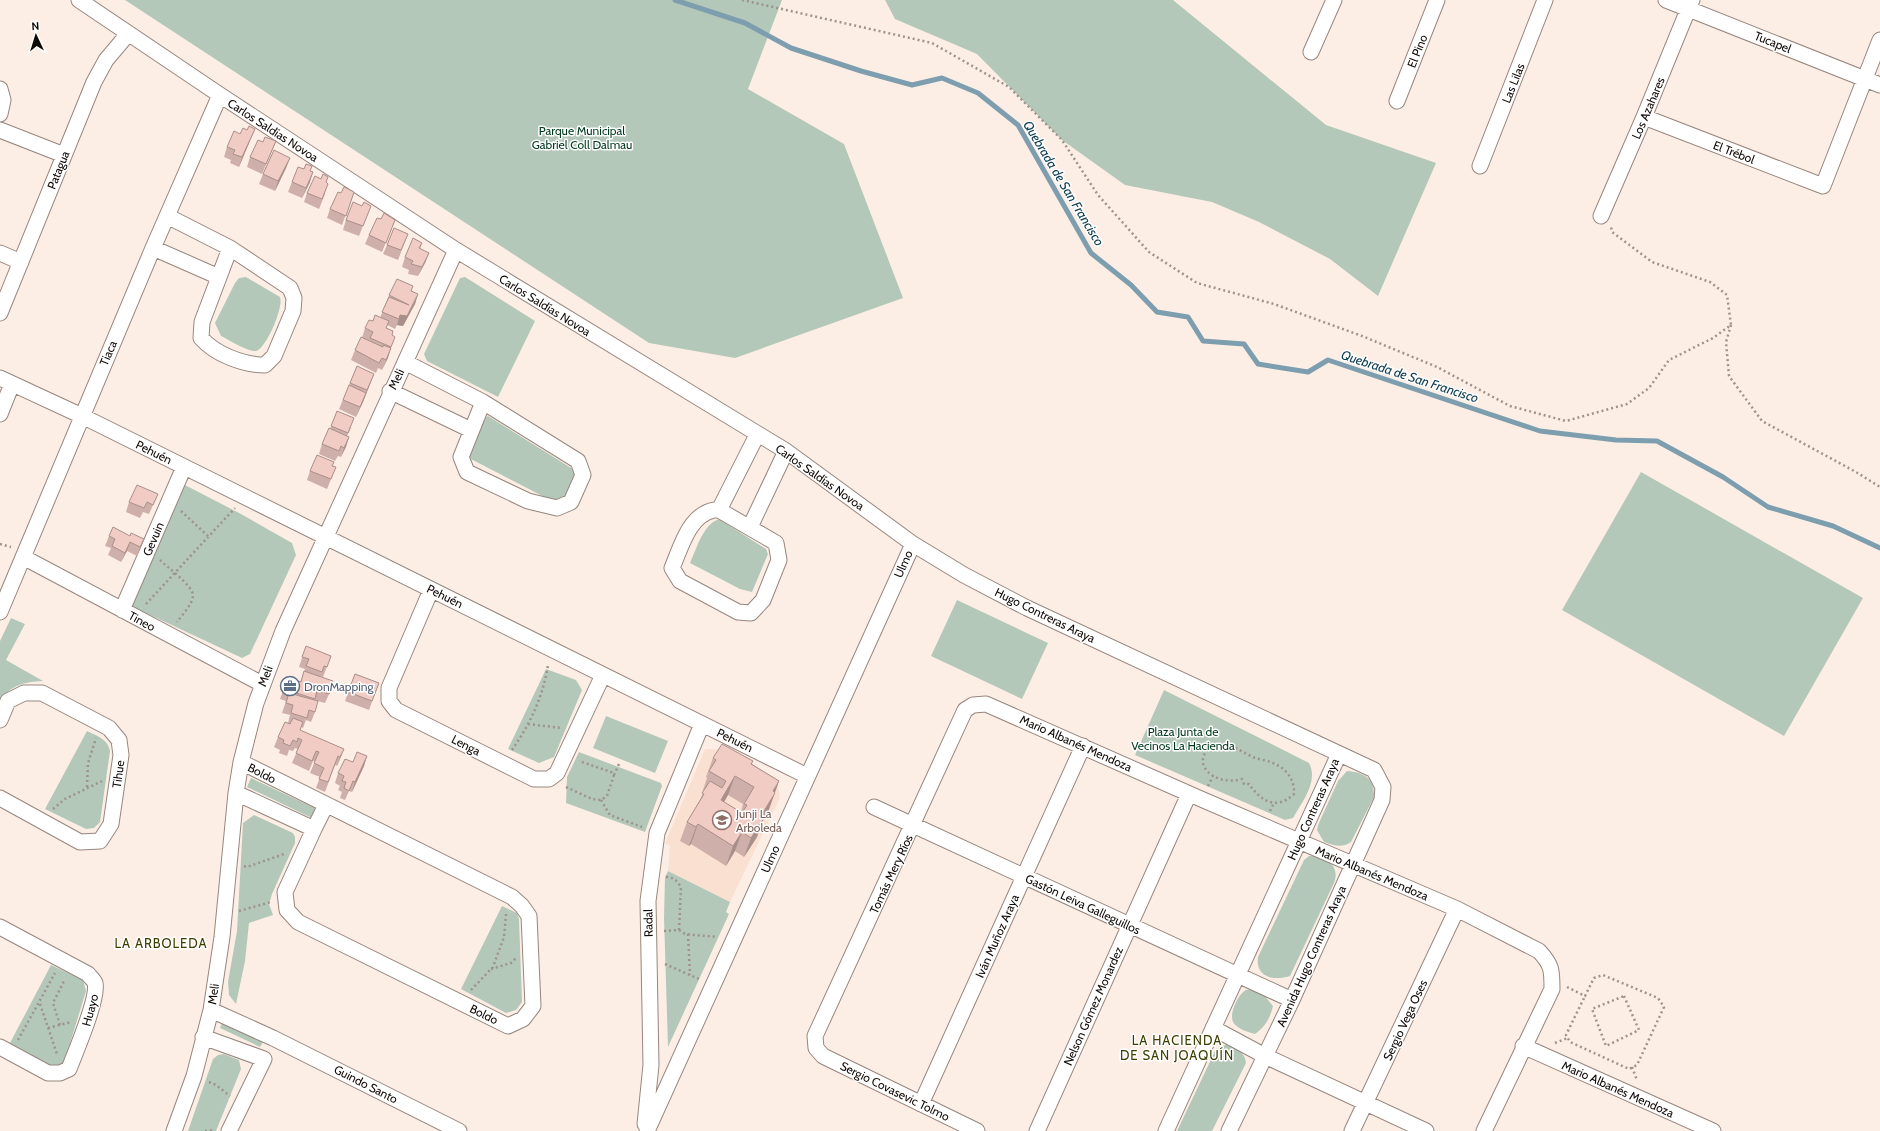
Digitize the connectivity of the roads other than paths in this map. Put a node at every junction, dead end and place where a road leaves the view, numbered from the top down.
1 (79, 0) edge
2 (1334, 0) edge
3 (1437, 0) edge
4 (1545, 0) edge
5 (1666, 0) edge
6 (1691, 4) edge
7 (128, 34) junction
8 (1880, 40) edge
9 (1311, 52) dead end
10 (1864, 78) junction
11 (1880, 85) edge
12 (0, 89) edge
13 (220, 95) junction
14 (1396, 101) dead end
15 (0, 114) edge
16 (1644, 118) junction
17 (0, 130) edge
18 (64, 156) junction
19 (1480, 166) dead end
20 (166, 216) junction
21 (1601, 216) dead end
22 (153, 248) junction
23 (230, 248) junction
24 (456, 250) junction
25 (0, 253) edge
26 (21, 262) junction
27 (219, 277) junction
28 (0, 313) edge
29 (405, 362) junction
30 (6, 381) edge
31 (390, 392) junction
32 (483, 402) junction
33 (0, 414) edge
34 (82, 416) junction
35 (471, 430) junction
36 (757, 435) junction
37 (786, 451) junction
38 (184, 467) junction
39 (719, 510) junction
40 (750, 527) junction
41 (326, 537) junction
42 (912, 544) junction
43 (23, 557) junction
44 (964, 575) joint
45 (431, 590) junction
46 (0, 612) edge
47 (128, 613) junction
48 (603, 675) junction
49 (262, 684) junction
50 (973, 705) joint
51 (0, 720) edge
52 (702, 724) junction
53 (1083, 746) junction
54 (1339, 754) junction
55 (241, 762) junction
56 (807, 776) junction
57 (236, 793) junction
58 (1189, 794) junction
59 (0, 798) edge
60 (326, 805) junction
61 (874, 807) dead end
62 (913, 825) junction
63 (314, 829) junction
64 (1299, 842) junction
65 (1352, 865) junction
66 (1024, 877) junction
67 (1457, 909) junction
68 (1129, 926) junction
69 (0, 927) edge
70 (1237, 976) junction
71 (1292, 1000) junction
72 (211, 1010) junction
73 (1213, 1028) junction
74 (203, 1037) junction
75 (273, 1038) junction
76 (1523, 1046) junction
77 (816, 1048) joint
78 (6, 1050) edge
79 (1265, 1056) junction
80 (264, 1059) junction
81 (1366, 1103) junction
82 (921, 1104) junction
83 (174, 1131) edge
84 (229, 1131) edge
85 (459, 1131) edge
86 (646, 1131) edge
87 (977, 1131) edge
88 (1037, 1131) edge
89 (1166, 1131) edge
90 (1229, 1131) edge
91 (1352, 1131) edge
92 (1426, 1131) edge
93 (1484, 1131) edge
94 (1713, 1131) edge

1 - 7 street, Carlos Saldías Novoa
2 - 9 street
3 - 14 street, El Pino
4 - 19 street, Las Lilas
5 - 6 street, Tucapel
6 - 10 street, Tucapel
6 - 16 street, Los Azahares
7 - 13 street, Carlos Saldías Novoa
7 - 18 street, Patagua
8 - 10 street
10 - 11 street, Tucapel
10 - 16 street, El Trébol
12 - 15 street
13 - 20 street, Tiaca
13 - 24 street, Carlos Saldías Novoa
16 - 21 street, Los Azahares
17 - 18 street
18 - 26 street, Patagua
20 - 22 street, Tiaca
20 - 23 street
22 - 27 street
22 - 34 street, Tiaca
23 - 27 street
23 - 27 street
24 - 29 street, Meli
24 - 36 street, Carlos Saldías Novoa
25 - 26 street
26 - 28 street, Patagua
29 - 31 street, Meli
29 - 32 street
30 - 33 street
30 - 34 street, Pehuén
31 - 35 street
31 - 41 street, Meli
32 - 35 street
32 - 35 street
34 - 38 street, Pehuén
34 - 43 street, Tiaca
36 - 37 street, Carlos Saldías Novoa
36 - 39 street
37 - 40 street
37 - 42 street, Carlos Saldías Novoa
38 - 41 street, Pehuén
38 - 47 street, Gevuin
39 - 40 street
39 - 40 street
41 - 45 street, Pehuén
41 - 49 street, Meli
42 - 44 street, Carlos Saldías Novoa
42 - 56 street, Ulmo
43 - 46 street, Tiaca
43 - 47 street, Tineo
44 - 54 street, Hugo Contreras Araya
45 - 48 street, Pehuén
45 - 48 street, Lenga
47 - 49 street, Tineo
48 - 52 street, Pehuén
49 - 55 street, Meli
50 - 53 street, Mario Albanés Mendoza
50 - 62 street, Tomás Mery Ríos
51 - 59 street, Tihue
52 - 56 street, Pehuén
52 - 86 street, Radal
53 - 58 street, Mario Albanés Mendoza
53 - 66 street, Iván Muñoz Araya
54 - 64 street, Hugo Contreras Araya
54 - 65 street, Avenida Hugo Contreras Araya
55 - 57 street, Meli
55 - 60 street, Boldo
56 - 86 street, Ulmo
57 - 63 street
57 - 72 street, Meli
58 - 64 street, Mario Albanés Mendoza
58 - 68 street, Nelson Gómez Monardez
60 - 63 street
60 - 63 street, Boldo
61 - 62 street, Gastón Leiva Galleguillos
62 - 66 street, Gastón Leiva Galleguillos
62 - 77 street, Tomás Mery Ríos
64 - 65 street, Mario Albanés Mendoza
64 - 70 street, Hugo Contreras Araya
65 - 67 street, Mario Albanés Mendoza
65 - 71 street, Avenida Hugo Contreras Araya
66 - 68 street, Gastón Leiva Galleguillos
66 - 82 street, Iván Muñoz Araya
67 - 76 street, Mario Albanés Mendoza
67 - 81 street, Sergio Vega Oses
68 - 70 street, Gastón Leiva Galleguillos
68 - 88 street, Nelson Gómez Monardez
69 - 78 street, Huayo
70 - 71 street, Gastón Leiva Galleguillos
70 - 73 street, Hugo Contreras Araya
71 - 79 street, Avenida Hugo Contreras Araya
72 - 74 street, Meli
72 - 75 street, Guindo Santo
73 - 79 street
73 - 89 street, Hugo Contreras Araya
74 - 80 street
74 - 83 street, Meli
75 - 80 street
75 - 85 street, Guindo Santo
76 - 93 street, Mario Albanés Mendoza
76 - 94 street, Mario Albanés Mendoza
77 - 82 street, Sergio Covasevic Tolmo
79 - 81 street
79 - 90 street, Avenida Hugo Contreras Araya
80 - 84 street
81 - 91 street, Sergio Vega Oses
81 - 92 street
82 - 87 street, Sergio Covasevic Tolmo

